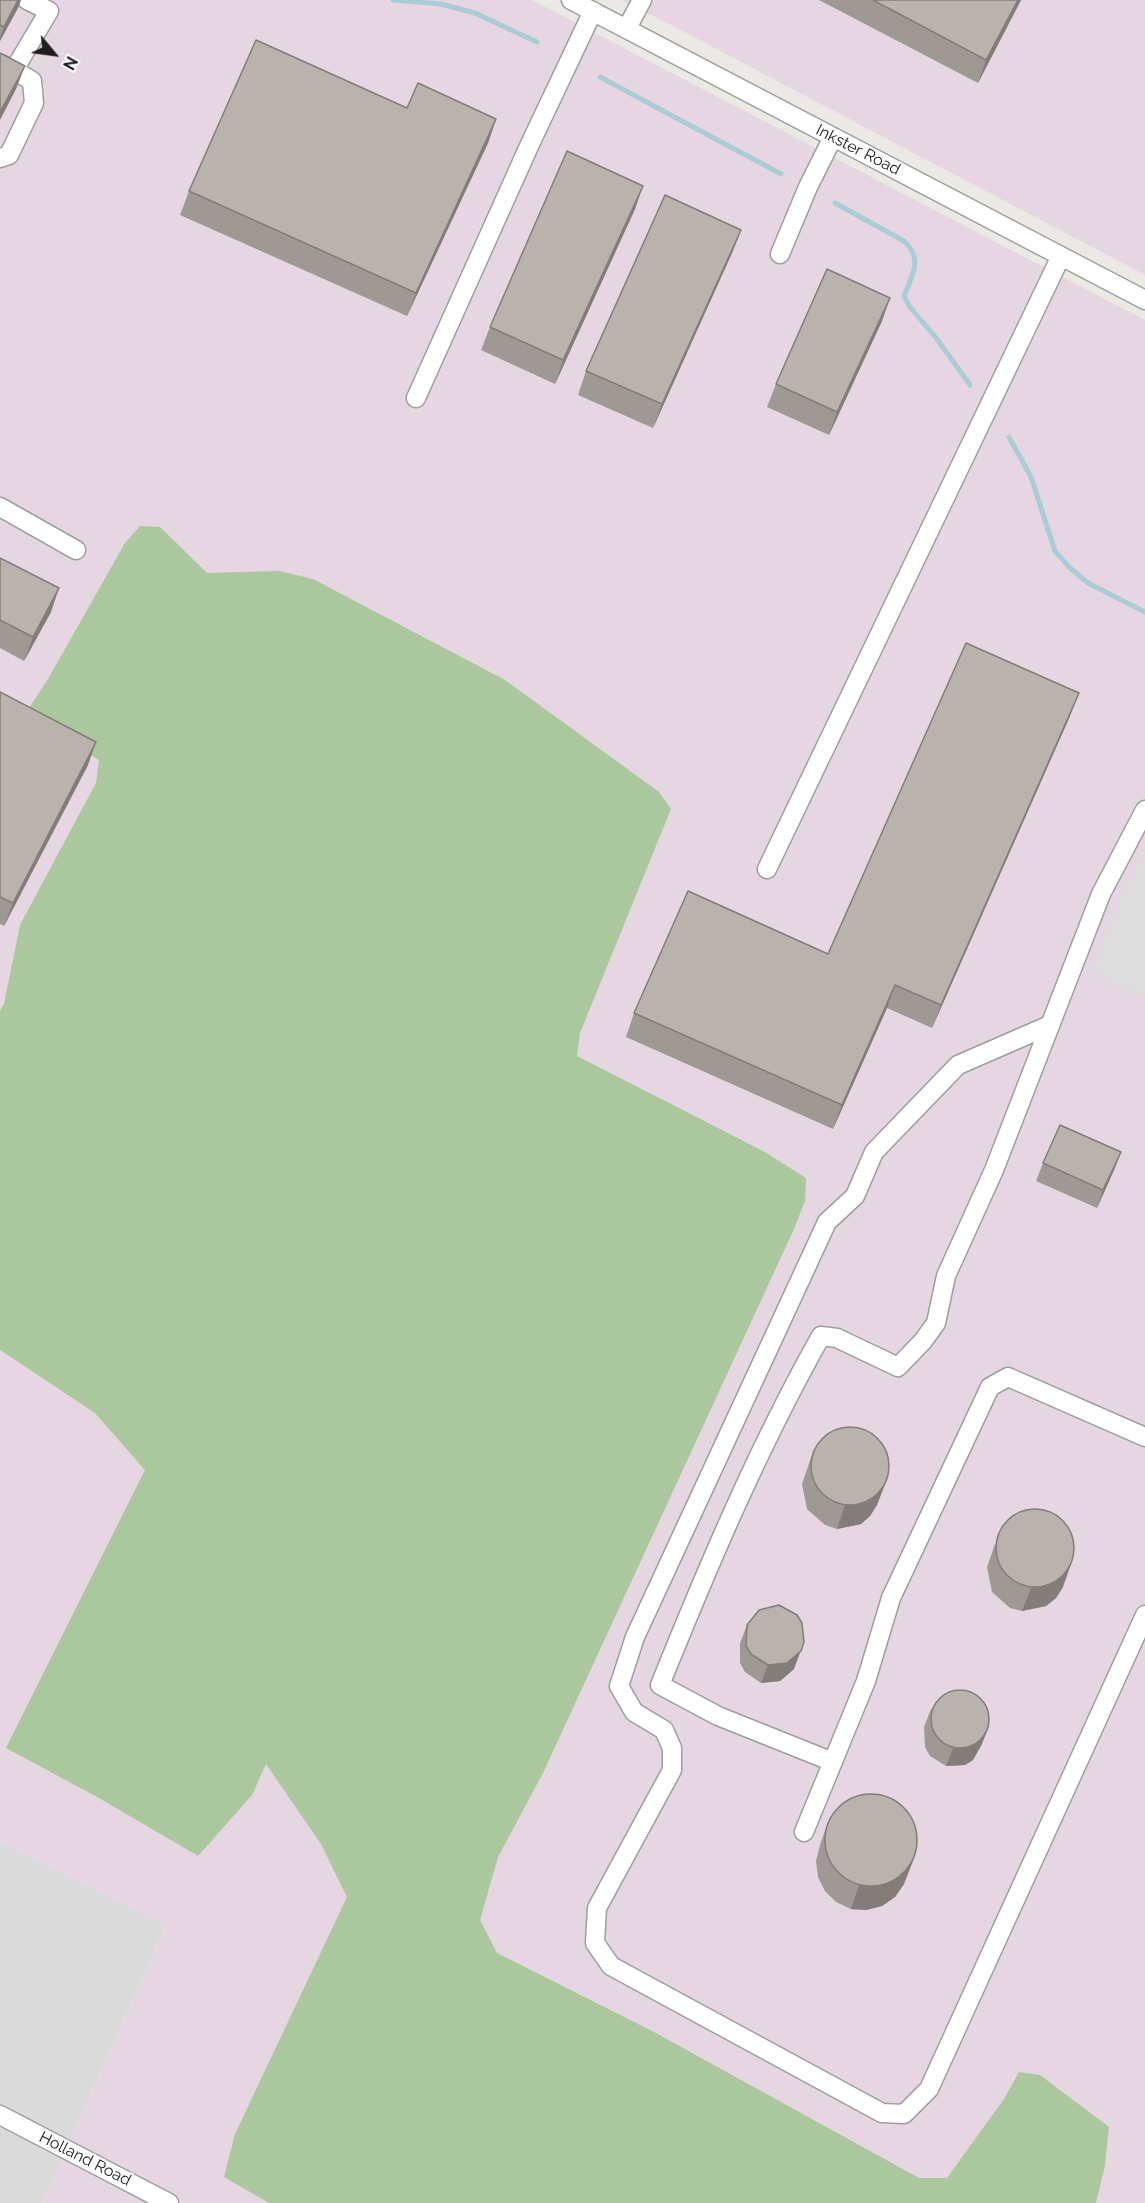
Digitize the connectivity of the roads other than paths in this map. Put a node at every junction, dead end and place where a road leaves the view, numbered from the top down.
1 (27, 0) edge
2 (571, 0) edge
3 (642, 0) edge
4 (593, 11) junction
5 (627, 28) junction
6 (7, 67) edge
7 (833, 137) junction
8 (0, 158) edge
9 (780, 254) dead end
10 (1060, 256) junction
11 (1145, 300) edge
12 (416, 398) dead end
13 (0, 507) edge
14 (76, 550) dead end
15 (1145, 810) edge
16 (767, 869) dead end
17 (1050, 1025) junction
18 (1145, 1437) edge
19 (1145, 1615) edge
20 (833, 1762) junction
21 (804, 1832) dead end
22 (0, 2115) edge
23 (169, 2203) edge

1 - 6 street
2 - 4 street, Inkster Road
3 - 5 street
4 - 5 street, Inkster Road
4 - 12 street
5 - 7 street, Inkster Road
6 - 8 street
7 - 9 street
7 - 10 street, Inkster Road
10 - 11 street, Inkster Road
10 - 16 street
13 - 14 street
15 - 17 street
17 - 19 street
17 - 20 street
18 - 20 street
20 - 21 street
22 - 23 street, Holland Road

